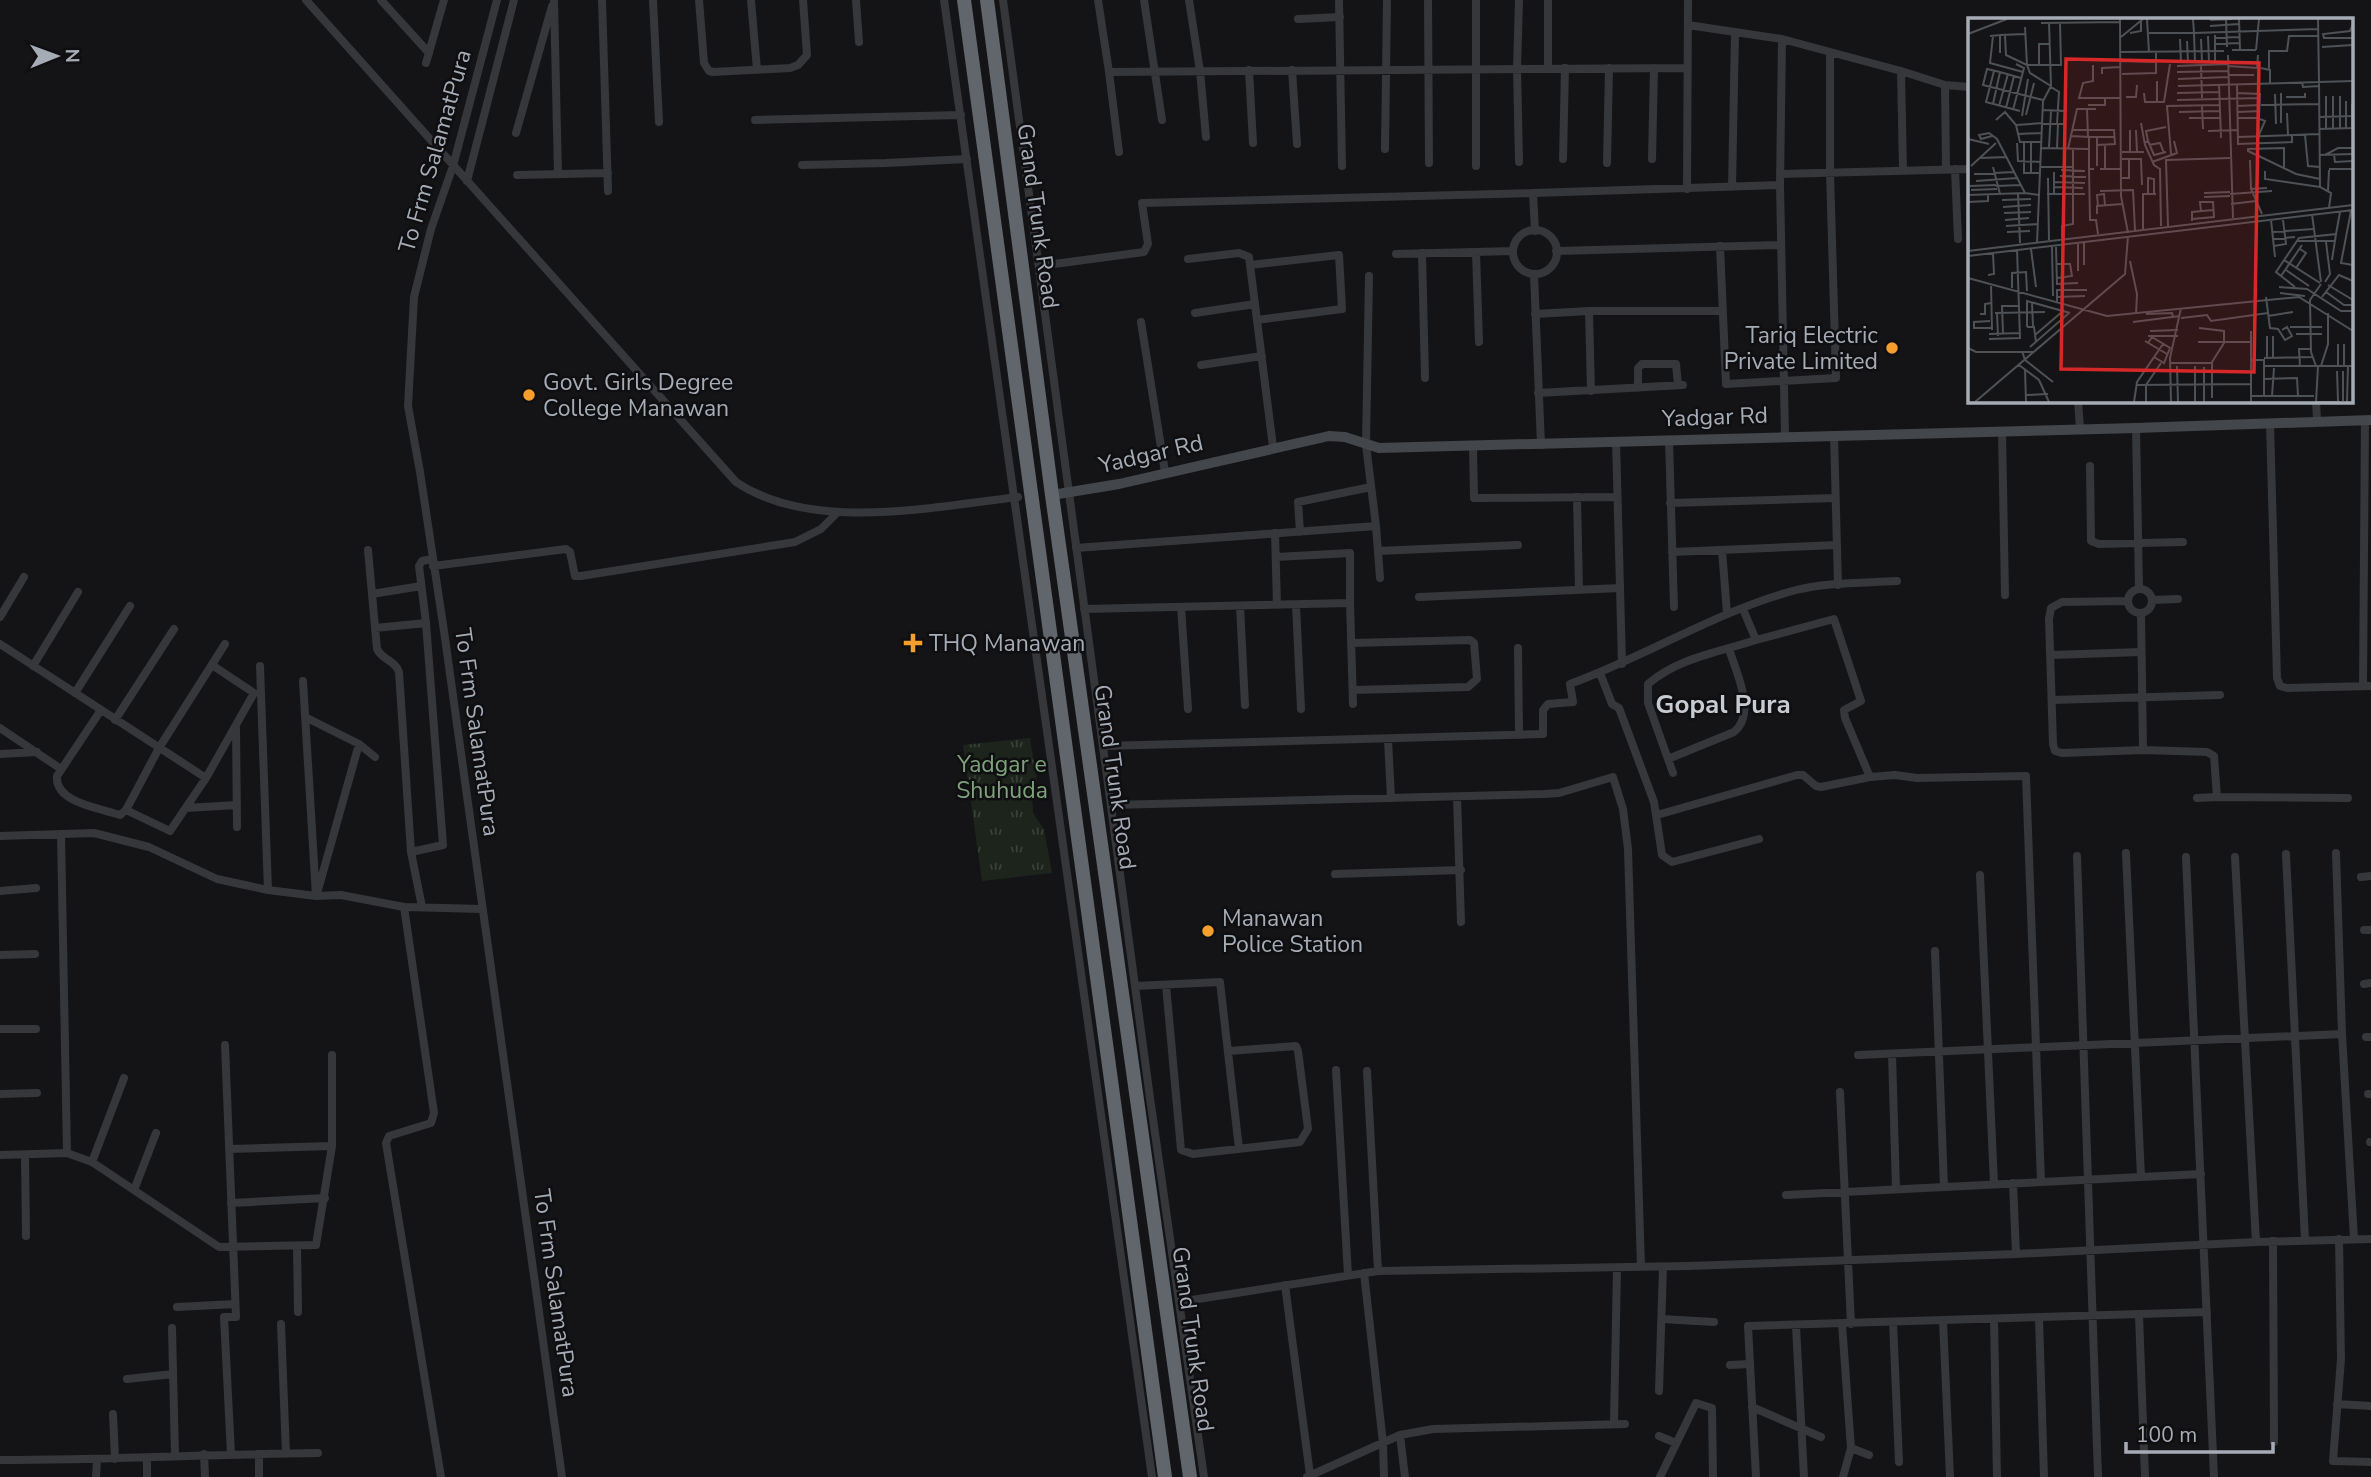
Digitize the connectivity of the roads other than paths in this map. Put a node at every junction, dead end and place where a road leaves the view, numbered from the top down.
1 (306, 0) edge
2 (381, 0) edge
3 (433, 0) edge
4 (497, 0) edge
5 (514, 0) edge
6 (554, 0) edge
7 (602, 0) edge
8 (653, 0) edge
9 (699, 0) edge
10 (751, 0) edge
11 (803, 0) edge
12 (856, 0) edge
13 (944, 0) edge
14 (964, 0) edge
15 (986, 0) edge
16 (1003, 0) edge
17 (1098, 0) edge
18 (1144, 0) edge
19 (1189, 0) edge
20 (1339, 0) edge
21 (1387, 0) edge
22 (1428, 0) edge
23 (1476, 0) edge
24 (1519, 0) edge
25 (1548, 0) edge
26 (1688, 0) edge
27 (443, 5) edge
28 (1340, 17) junction
29 (1298, 19) dead end
30 (1688, 25) junction
31 (1735, 33) junction
32 (1782, 40) junction
33 (859, 42) dead end
34 (1830, 52) junction
35 (429, 53) junction
36 (426, 63) dead end
37 (1517, 68) junction
38 (1548, 68) junction
39 (1565, 68) junction
40 (1609, 68) junction
41 (1654, 68) junction
42 (1686, 68) junction
43 (757, 69) junction
44 (1340, 69) junction
45 (1386, 69) junction
46 (1429, 69) junction
47 (1475, 69) junction
48 (1249, 70) junction
49 (1292, 70) junction
50 (1154, 71) junction
51 (1200, 71) junction
52 (1901, 71) junction
53 (1109, 72) junction
54 (1945, 85) junction
55 (1968, 87) edge
56 (961, 115) junction
57 (755, 120) dead end
58 (1162, 120) dead end
59 (659, 122) dead end
60 (516, 133) dead end
61 (1206, 137) dead end
62 (1253, 143) dead end
63 (1297, 144) dead end
64 (1385, 149) dead end
65 (1119, 152) dead end
66 (967, 159) junction
67 (1563, 159) dead end
68 (1653, 159) dead end
69 (1519, 162) dead end
70 (1429, 163) dead end
71 (1607, 163) dead end
72 (802, 164) dead end
73 (453, 166) junction
74 (1342, 166) dead end
75 (1476, 166) dead end
76 (1951, 169) junction
77 (1968, 169) edge
78 (1903, 170) junction
79 (1830, 172) junction
80 (608, 173) junction
81 (517, 174) dead end
82 (558, 174) junction
83 (1780, 174) junction
84 (467, 181) junction
85 (1780, 185) junction
86 (1732, 187) junction
87 (1687, 189) junction
88 (608, 191) dead end
89 (1533, 193) junction
90 (1535, 230) junction
91 (1958, 239) dead end
92 (1780, 245) junction
93 (1720, 246) junction
94 (1513, 251) junction
95 (1556, 251) junction
96 (1476, 252) junction
97 (1422, 253) junction
98 (1396, 254) dead end
99 (1188, 259) dead end
100 (1250, 265) junction
101 (1039, 266) junction
102 (1534, 274) junction
103 (1370, 276) dead end
104 (1255, 304) junction
105 (1589, 311) junction
106 (1722, 311) junction
107 (1195, 313) dead end
108 (1535, 314) junction
109 (1257, 320) junction
110 (1141, 322) dead end
111 (1479, 342) dead end
112 (1262, 356) junction
113 (1201, 365) dead end
114 (1424, 379) dead end
115 (1784, 381) junction
116 (1638, 388) junction
117 (1591, 391) junction
118 (1538, 393) junction
119 (2078, 402) edge
120 (2316, 402) edge
121 (2317, 420) junction
122 (2368, 420) edge
123 (2270, 423) junction
124 (2080, 428) junction
125 (2136, 428) junction
126 (2003, 432) junction
127 (1834, 435) junction
128 (1785, 436) junction
129 (1668, 440) junction
130 (1616, 442) junction
131 (1366, 445) junction
132 (1541, 445) junction
133 (1273, 447) junction
134 (1473, 447) junction
135 (2090, 466) dead end
136 (1165, 472) junction
137 (1371, 487) junction
138 (1069, 493) junction
139 (1031, 495) junction
140 (1052, 495) junction
141 (1016, 497) junction
142 (1577, 497) junction
143 (1617, 497) junction
144 (1835, 498) junction
145 (1670, 503) junction
146 (838, 512) junction
147 (1376, 526) junction
148 (1300, 531) junction
149 (1275, 533) junction
150 (2183, 542) dead end
151 (2138, 544) junction
152 (1518, 545) dead end
153 (1836, 545) junction
154 (1076, 548) junction
155 (368, 550) dead end
156 (1722, 550) junction
157 (1378, 551) junction
158 (1672, 552) junction
159 (1276, 557) junction
160 (433, 562) junction
161 (24, 577) dead end
162 (1380, 578) dead end
163 (1897, 581) dead end
164 (1838, 585) junction
165 (421, 586) junction
166 (1620, 587) junction
167 (2139, 588) junction
168 (1579, 589) junction
169 (78, 592) dead end
170 (372, 594) junction
171 (2005, 595) dead end
172 (1037, 596) junction
173 (1419, 597) dead end
174 (2178, 599) dead end
175 (2152, 600) junction
176 (2127, 601) junction
177 (1350, 603) junction
178 (1296, 604) junction
179 (1277, 605) junction
180 (130, 606) dead end
181 (1240, 606) junction
182 (1181, 607) junction
183 (1674, 607) dead end
184 (1743, 609) junction
185 (1084, 610) junction
186 (1727, 613) junction
187 (2141, 613) junction
188 (0, 617) edge
189 (426, 624) junction
190 (375, 628) junction
191 (174, 629) dead end
192 (1756, 640) junction
193 (1352, 643) junction
194 (0, 644) edge
195 (225, 645) dead end
196 (1518, 648) dead end
197 (1729, 649) junction
198 (2141, 652) junction
199 (2051, 655) junction
200 (1622, 664) junction
201 (212, 665) junction
202 (33, 666) junction
203 (260, 666) dead end
204 (1600, 673) junction
205 (303, 681) dead end
206 (2367, 686) edge
207 (1353, 690) junction
208 (75, 693) junction
209 (2220, 695) dead end
210 (2142, 696) junction
211 (2052, 699) junction
212 (1353, 704) dead end
213 (1245, 705) dead end
214 (1188, 709) dead end
215 (1301, 709) dead end
216 (101, 710) junction
217 (307, 718) junction
218 (115, 720) junction
219 (236, 725) junction
220 (0, 728) edge
221 (1519, 735) junction
222 (1388, 740) junction
223 (359, 744) junction
224 (1104, 746) junction
225 (159, 748) junction
226 (2143, 750) junction
227 (37, 752) junction
228 (0, 754) edge
229 (375, 757) dead end
230 (1668, 759) junction
231 (61, 769) junction
232 (1673, 773) dead end
233 (1870, 777) junction
234 (206, 778) junction
235 (1457, 797) junction
236 (2217, 797) junction
237 (1095, 798) junction
238 (1391, 798) junction
239 (2197, 798) dead end
240 (2348, 798) dead end
241 (1073, 803) junction
242 (237, 805) junction
243 (1111, 805) junction
244 (186, 808) junction
245 (126, 810) junction
246 (1657, 815) junction
247 (237, 827) dead end
248 (61, 834) junction
249 (0, 836) edge
250 (1759, 839) dead end
251 (411, 852) junction
252 (2126, 853) dead end
253 (2336, 853) dead end
254 (2286, 854) dead end
255 (2077, 856) dead end
256 (2186, 857) dead end
257 (2235, 857) dead end
258 (1461, 870) junction
259 (1335, 874) dead end
260 (1980, 875) dead end
261 (2371, 876) edge
262 (2361, 877) dead end
263 (36, 888) dead end
264 (268, 890) junction
265 (0, 891) edge
266 (316, 896) junction
267 (404, 907) junction
268 (422, 907) junction
269 (482, 909) junction
270 (1461, 922) dead end
271 (1935, 951) dead end
272 (35, 954) dead end
273 (0, 955) edge
274 (1094, 961) junction
275 (1078, 963) junction
276 (1166, 985) junction
277 (1135, 986) junction
278 (0, 1029) edge
279 (36, 1029) dead end
280 (2342, 1034) junction
281 (2295, 1036) junction
282 (2245, 1037) junction
283 (2194, 1040) junction
284 (2135, 1043) junction
285 (225, 1045) dead end
286 (2084, 1045) junction
287 (2036, 1047) junction
288 (1987, 1049) junction
289 (1229, 1051) junction
290 (1939, 1052) junction
291 (1892, 1054) junction
292 (332, 1055) dead end
293 (1858, 1055) dead end
294 (1336, 1070) dead end
295 (1367, 1071) dead end
296 (124, 1077) dead end
297 (1840, 1092) dead end
298 (37, 1093) dead end
299 (0, 1094) edge
300 (156, 1133) dead end
301 (332, 1146) junction
302 (229, 1149) junction
303 (1240, 1149) junction
304 (66, 1153) junction
305 (0, 1155) edge
306 (25, 1155) junction
307 (92, 1161) junction
308 (2201, 1174) junction
309 (2141, 1177) junction
310 (2088, 1179) junction
311 (2041, 1182) junction
312 (2014, 1183) junction
313 (1994, 1184) junction
314 (1944, 1187) junction
315 (1895, 1189) junction
316 (134, 1190) junction
317 (1845, 1192) junction
318 (1786, 1195) dead end
319 (324, 1198) junction
320 (231, 1203) junction
321 (26, 1236) dead end
322 (2339, 1239) junction
323 (2354, 1239) junction
324 (2371, 1239) edge
325 (2305, 1240) junction
326 (2273, 1241) junction
327 (2256, 1242) junction
328 (2204, 1244) junction
329 (297, 1246) junction
330 (233, 1247) junction
331 (2091, 1251) junction
332 (2016, 1254) junction
333 (1848, 1260) junction
334 (1641, 1267) junction
335 (1664, 1267) junction
336 (1617, 1268) junction
337 (1378, 1271) junction
338 (1364, 1273) junction
339 (1348, 1275) junction
340 (1285, 1285) junction
341 (1179, 1302) junction
342 (235, 1304) junction
343 (177, 1307) dead end
344 (298, 1311) dead end
345 (2207, 1312) junction
346 (2139, 1314) junction
347 (2092, 1316) junction
348 (2039, 1318) junction
349 (1662, 1319) junction
350 (1994, 1319) junction
351 (1714, 1321) dead end
352 (1943, 1321) junction
353 (1893, 1322) junction
354 (281, 1324) dead end
355 (1847, 1324) junction
356 (1796, 1326) junction
357 (172, 1328) dead end
358 (1750, 1364) junction
359 (1730, 1365) dead end
360 (173, 1374) junction
361 (127, 1379) dead end
362 (1659, 1391) dead end
363 (2337, 1404) junction
364 (2371, 1405) edge
365 (1752, 1407) junction
366 (113, 1414) dead end
367 (1614, 1424) junction
368 (1625, 1424) dead end
369 (1802, 1429) junction
370 (1400, 1435) junction
371 (1659, 1436) dead end
372 (1821, 1437) dead end
373 (2274, 1442) dead end
374 (1383, 1443) junction
375 (1676, 1443) junction
376 (1851, 1448) junction
377 (318, 1453) dead end
378 (204, 1454) junction
379 (231, 1454) junction
380 (259, 1454) junction
381 (286, 1454) junction
382 (175, 1455) junction
383 (1869, 1455) dead end
384 (147, 1458) junction
385 (115, 1459) junction
386 (0, 1460) edge
387 (97, 1460) junction
388 (1899, 1462) dead end
389 (2371, 1462) edge
390 (1308, 1476) edge
391 (96, 1477) edge
392 (148, 1477) edge
393 (205, 1477) edge
394 (259, 1477) edge
395 (441, 1477) edge
396 (562, 1477) edge
397 (1152, 1477) edge
398 (1165, 1477) edge
399 (1190, 1477) edge
400 (1204, 1477) edge
401 (1384, 1477) edge
402 (1405, 1477) edge
403 (1660, 1477) edge
404 (1713, 1477) edge
405 (1756, 1477) edge
406 (1804, 1477) edge
407 (1843, 1477) edge
408 (1950, 1477) edge
409 (1997, 1477) edge
410 (2044, 1477) edge
411 (2098, 1477) edge
412 (2145, 1477) edge
413 (2214, 1477) edge

1 - 73 street
2 - 35 street
3 - 27 street
4 - 73 street, To Frm SalamatPura
5 - 84 street
6 - 60 street
6 - 82 street
7 - 80 street
8 - 59 street
9 - 43 street
10 - 43 street
11 - 43 street
12 - 33 street
13 - 56 street
14 - 139 highway, Grand Trunk Road
15 - 140 highway, Grand Trunk Road
16 - 101 street
17 - 53 street
18 - 50 street
19 - 51 street
20 - 28 street
21 - 45 street
22 - 46 street
23 - 47 street
24 - 37 street
25 - 38 street
26 - 30 street
27 - 35 street
28 - 29 street
28 - 44 street
30 - 31 street
30 - 42 street
31 - 32 street
31 - 86 street
32 - 34 street
32 - 83 street
34 - 52 street
34 - 79 street
35 - 36 street
37 - 38 street
37 - 47 street
37 - 69 street
38 - 39 street
39 - 40 street
39 - 67 street
40 - 41 street
40 - 71 street
41 - 42 street
41 - 68 street
42 - 87 street
44 - 45 street
44 - 49 street
44 - 74 street
45 - 46 street
45 - 64 street
46 - 47 street
46 - 70 street
47 - 75 street
48 - 49 street
48 - 51 street
48 - 62 street
49 - 63 street
50 - 51 street
50 - 53 street
50 - 58 street
51 - 61 street
52 - 54 street
52 - 78 street
53 - 65 street
54 - 55 street
54 - 76 street
56 - 57 street
56 - 66 street
66 - 72 street
66 - 141 street
73 - 84 street
73 - 160 street, To Frm SalamatPura
76 - 77 street
76 - 78 street
76 - 91 street
78 - 79 street
79 - 83 street
79 - 115 street
80 - 82 street
80 - 88 street
81 - 82 street
83 - 85 street
84 - 146 street
85 - 86 street
85 - 92 street
86 - 87 street
87 - 89 street
89 - 90 street
89 - 101 street
90 - 94 street
90 - 95 street
92 - 93 street
92 - 115 street
93 - 95 street
93 - 106 street
94 - 96 street
94 - 102 street
95 - 102 street
96 - 97 street
96 - 111 street
97 - 98 street
97 - 114 street
99 - 100 street
100 - 104 street
100 - 109 street
101 - 138 street
102 - 108 street
103 - 131 street
104 - 107 street
104 - 109 street
105 - 106 street
105 - 108 street
105 - 117 street
106 - 115 street
108 - 118 street
109 - 112 street
110 - 136 street
112 - 113 street
112 - 133 street
115 - 128 street
116 - 116 street
116 - 117 street
117 - 118 street
118 - 132 street
119 - 124 street
120 - 121 street
121 - 122 street, Yadgar Rd
121 - 123 street, Yadgar Rd
122 - 206 street
123 - 125 street, Yadgar Rd
123 - 206 street
124 - 125 street, Yadgar Rd
124 - 126 street, Yadgar Rd
125 - 151 street
126 - 127 street, Yadgar Rd
126 - 171 street
127 - 128 street, Yadgar Rd
127 - 144 street
128 - 129 street, Yadgar Rd
129 - 130 street, Yadgar Rd
129 - 145 street
130 - 132 street, Yadgar Rd
130 - 143 street
131 - 133 street, Yadgar Rd
131 - 134 street, Yadgar Rd
131 - 137 street
132 - 134 street, Yadgar Rd
133 - 136 street, Yadgar Rd
134 - 142 street
135 - 151 street
136 - 138 street, Yadgar Rd
137 - 147 street
137 - 148 street
138 - 140 street, Yadgar Rd
138 - 154 street
139 - 141 street
139 - 172 highway, Grand Trunk Road
140 - 237 highway, Grand Trunk Road
141 - 146 street
141 - 172 street
142 - 143 street
142 - 168 street
143 - 166 street
144 - 145 street
144 - 153 street
145 - 158 street
146 - 160 street
147 - 148 street
147 - 157 street
148 - 149 street
149 - 154 street
149 - 159 street
150 - 151 street
151 - 167 street
152 - 157 street
153 - 156 street
153 - 164 street
154 - 185 street
155 - 170 street
156 - 158 street
156 - 186 street
157 - 162 street
158 - 183 street
159 - 177 street
159 - 179 street
160 - 165 street
160 - 269 street, To Frm SalamatPura
161 - 188 street
163 - 164 street
164 - 184 street
165 - 170 street
165 - 189 street
166 - 168 street
166 - 200 street
167 - 175 street
167 - 176 street
168 - 173 street
169 - 202 street
170 - 190 street
172 - 241 highway, Grand Trunk Road
172 - 275 street
174 - 175 street
175 - 187 street
176 - 187 street
176 - 199 street
177 - 178 street
177 - 193 street
178 - 179 street
178 - 215 street
179 - 181 street
180 - 208 street
181 - 182 street
181 - 213 street
182 - 185 street
182 - 214 street
184 - 186 street
184 - 192 street
185 - 224 street
186 - 200 street
187 - 198 street
189 - 190 street
189 - 251 street
190 - 251 street
191 - 218 street
192 - 197 street
192 - 233 street
193 - 207 street
193 - 207 street
194 - 202 street
195 - 201 street
196 - 221 street
197 - 230 street
197 - 230 street
198 - 199 street
198 - 210 street
199 - 211 street
200 - 204 street
201 - 219 street
201 - 225 street
202 - 208 street
203 - 264 street
204 - 221 street
204 - 246 street
205 - 217 street
207 - 212 street
208 - 216 street
209 - 210 street
210 - 211 street
210 - 226 street
211 - 226 street
216 - 218 street
216 - 231 street
217 - 223 street
217 - 266 street
218 - 225 street
219 - 234 street
219 - 242 street
220 - 227 street
221 - 222 street
222 - 224 street
222 - 238 street
223 - 229 street
223 - 266 street
224 - 243 street
225 - 234 street
225 - 245 street
226 - 236 street
227 - 228 street
227 - 231 street
230 - 232 street
231 - 245 street
233 - 246 street
233 - 287 street
234 - 244 street
235 - 238 street
235 - 258 street
235 - 334 street
236 - 239 street
236 - 240 street
237 - 241 highway
237 - 399 highway, Grand Trunk Road
238 - 243 street
241 - 274 highway, Grand Trunk Road
242 - 244 street
242 - 247 street
243 - 277 street
244 - 245 street
246 - 250 street
248 - 249 street
248 - 264 street
248 - 304 street
251 - 268 street
252 - 284 street
253 - 280 street
254 - 281 street
255 - 286 street
256 - 283 street
257 - 282 street
258 - 259 street
258 - 270 street
260 - 288 street
261 - 262 street
263 - 265 street
264 - 266 street
266 - 267 street
267 - 268 street
267 - 395 street
268 - 269 street
269 - 396 street, To Frm SalamatPura
271 - 290 street
272 - 273 street
274 - 275 street
274 - 398 highway, Grand Trunk Road
275 - 397 street
276 - 277 street
276 - 289 street
276 - 303 street
277 - 341 street
278 - 279 street
280 - 281 street
280 - 323 street
281 - 282 street
281 - 325 street
282 - 283 street
282 - 327 street
283 - 284 street
283 - 308 street
284 - 286 street
284 - 309 street
285 - 302 street
286 - 287 street
286 - 310 street
287 - 288 street
287 - 311 street
288 - 290 street
288 - 313 street
289 - 303 street
289 - 303 street
290 - 291 street
290 - 314 street
291 - 293 street
291 - 315 street
292 - 301 street
294 - 339 street
295 - 337 street
296 - 307 street
297 - 317 street
298 - 299 street
300 - 316 street
301 - 302 street
301 - 319 street
302 - 320 street
304 - 306 street
304 - 307 street
305 - 306 street
306 - 321 street
307 - 316 street
308 - 309 street
308 - 328 street
309 - 310 street
310 - 311 street
310 - 331 street
311 - 312 street
312 - 313 street
312 - 332 street
313 - 314 street
314 - 315 street
315 - 317 street
316 - 330 street
317 - 318 street
317 - 333 street
319 - 320 street
319 - 329 street
320 - 330 street
322 - 323 street
322 - 325 street
322 - 363 street
323 - 324 street
325 - 326 street
326 - 327 street
326 - 373 street
327 - 328 street
328 - 331 street
328 - 345 street
329 - 330 street
329 - 344 street
330 - 342 street
331 - 332 street
331 - 347 street
332 - 333 street
333 - 335 street
333 - 355 street
334 - 335 street
334 - 336 street
335 - 349 street
336 - 337 street
336 - 367 street
337 - 338 street
338 - 339 street
338 - 374 street
339 - 340 street
340 - 341 street
340 - 390 street
341 - 400 street
342 - 343 street
342 - 379 street
345 - 346 street
345 - 413 street
346 - 347 street
346 - 412 street
347 - 348 street
347 - 411 street
348 - 350 street
348 - 410 street
349 - 351 street
349 - 362 street
350 - 352 street
350 - 409 street
352 - 353 street
352 - 408 street
353 - 355 street
353 - 388 street
354 - 381 street
355 - 356 street
355 - 376 street
356 - 358 street
356 - 369 street
357 - 360 street
358 - 359 street
358 - 365 street
360 - 361 street
360 - 382 street
363 - 364 street
363 - 389 street
365 - 369 street
365 - 405 street
366 - 385 street
367 - 368 street
367 - 370 street
369 - 372 street
369 - 406 street
370 - 374 street
370 - 402 street
371 - 375 street
374 - 390 street
374 - 401 street
375 - 403 street
375 - 404 street
376 - 383 street
376 - 407 street
377 - 381 street
378 - 379 street
378 - 382 street
378 - 393 street
379 - 380 street
380 - 381 street
380 - 394 street
382 - 384 street
384 - 385 street
384 - 392 street
385 - 387 street
386 - 387 street
387 - 391 street

